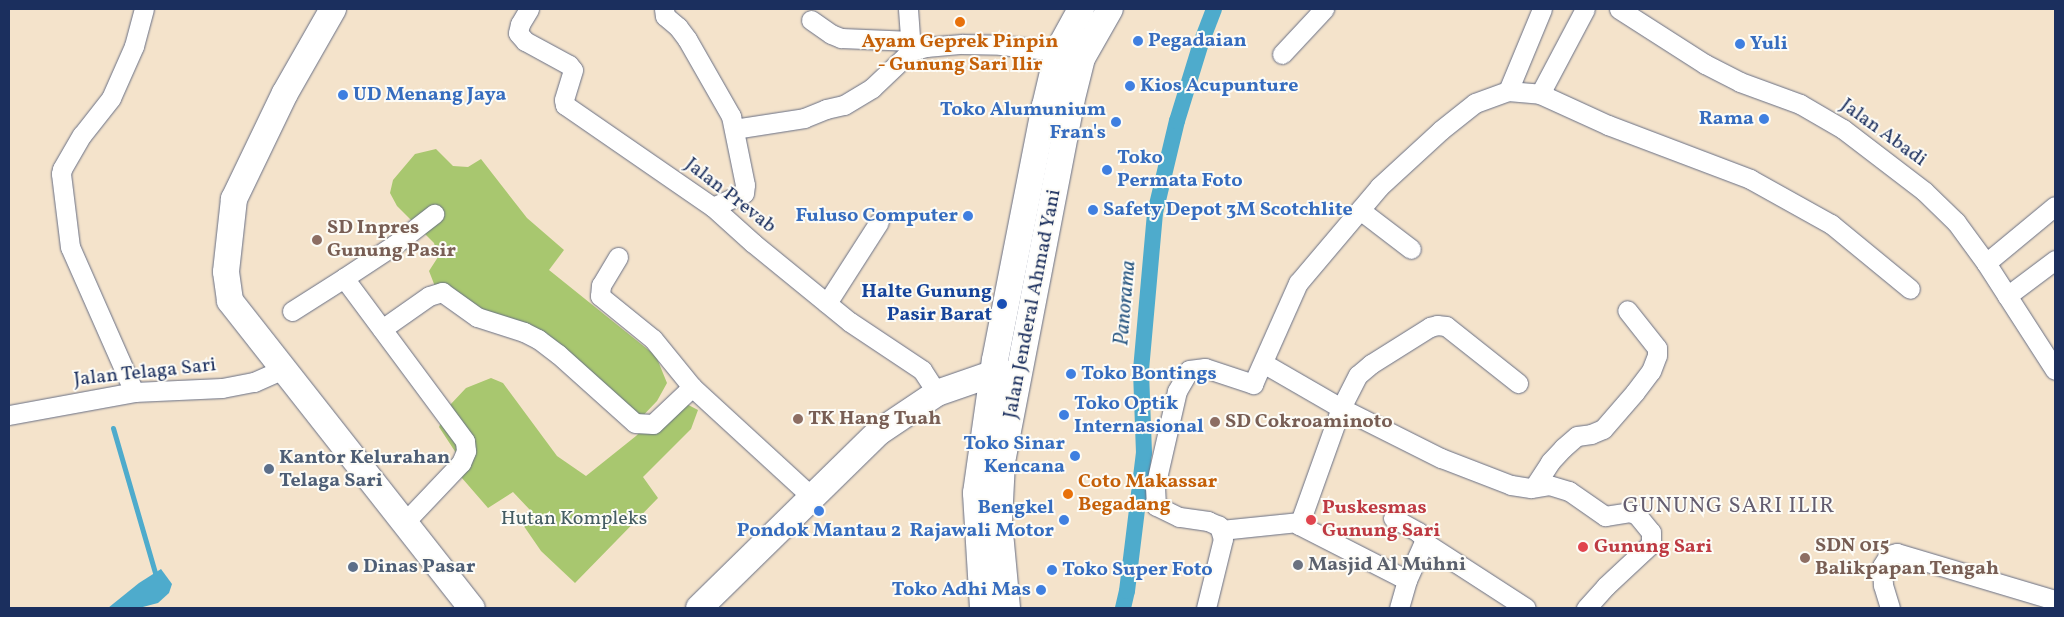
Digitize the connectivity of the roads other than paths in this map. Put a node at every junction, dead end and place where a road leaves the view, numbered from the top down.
1 (144, 9) edge
2 (334, 9) edge
3 (528, 9) edge
4 (664, 9) edge
5 (908, 9) edge
6 (1081, 9) edge
7 (1110, 9) edge
8 (1324, 9) edge
9 (1542, 9) edge
10 (1585, 9) edge
11 (1619, 9) edge
12 (811, 20) dead end
13 (912, 46) junction
14 (1058, 51) junction
15 (1282, 54) dead end
16 (1508, 91) junction
17 (1540, 94) junction
18 (734, 129) junction
19 (2055, 206) edge
20 (714, 207) junction
21 (1360, 210) junction
22 (434, 214) dead end
23 (879, 222) dead end
24 (1411, 250) dead end
25 (618, 258) dead end
26 (2055, 260) edge
27 (1986, 263) junction
28 (344, 278) junction
29 (1910, 289) dead end
30 (2007, 296) junction
31 (827, 303) junction
32 (1627, 310) dead end
33 (292, 311) dead end
34 (382, 329) junction
35 (1025, 344) junction
36 (997, 345) junction
37 (1263, 363) junction
38 (283, 369) junction
39 (2055, 370) edge
40 (992, 374) junction
41 (1019, 374) junction
42 (1518, 383) dead end
43 (692, 387) junction
44 (134, 392) junction
45 (937, 393) junction
46 (1341, 408) junction
47 (9, 415) edge
48 (1534, 487) junction
49 (811, 496) junction
50 (1393, 518) dead end
51 (1298, 522) junction
52 (404, 523) junction
53 (1221, 530) junction
54 (1424, 542) junction
55 (1407, 580) junction
56 (2054, 601) edge
57 (472, 608) edge
58 (699, 608) edge
59 (983, 608) edge
60 (1006, 608) edge
61 (1206, 608) edge
62 (1399, 608) edge
63 (1526, 608) edge
64 (1586, 608) edge
65 (1890, 608) edge

1 - 44 street
2 - 38 main road
3 - 20 street, Jalan Prevab
4 - 18 street
5 - 13 street
6 - 14 main road, Jalan Jenderal Ahmad Yani
7 - 35 main road, Jalan Jenderal Ahmad Yani
8 - 15 street
9 - 16 street
10 - 17 street
11 - 27 street, Jalan Abadi
12 - 13 street
13 - 14 street
13 - 18 street
14 - 36 main road, Jalan Jenderal Ahmad Yani
16 - 17 street
16 - 21 street
17 - 29 street
18 - 20 street
19 - 27 street
20 - 31 street, Jalan Prevab
21 - 24 street
21 - 37 street
22 - 28 street
23 - 31 street
25 - 43 street
26 - 30 street
27 - 30 street, Jalan Abadi
28 - 33 street
28 - 34 street
30 - 39 street, Jalan Abadi
31 - 45 street, Jalan Prevab
32 - 48 street
34 - 43 street
34 - 52 street
35 - 36 main road
35 - 41 main road, Jalan Jenderal Ahmad Yani
36 - 40 main road, Jalan Jenderal Ahmad Yani
36 - 45 main road
37 - 46 street
37 - 53 street
38 - 44 street, Jalan Telaga Sari
38 - 52 main road
40 - 41 main road
40 - 45 main road
40 - 59 main road, Jalan Jenderal Ahmad Yani
41 - 60 main road, Jalan Jenderal Ahmad Yani
42 - 46 street
43 - 49 street
44 - 47 street, Jalan Telaga Sari
45 - 49 main road
46 - 48 street
46 - 51 street
48 - 64 street
49 - 58 main road
50 - 54 street
51 - 53 street
51 - 55 street
52 - 57 main road
53 - 61 street
54 - 55 street
54 - 63 street
55 - 62 street
56 - 65 street

